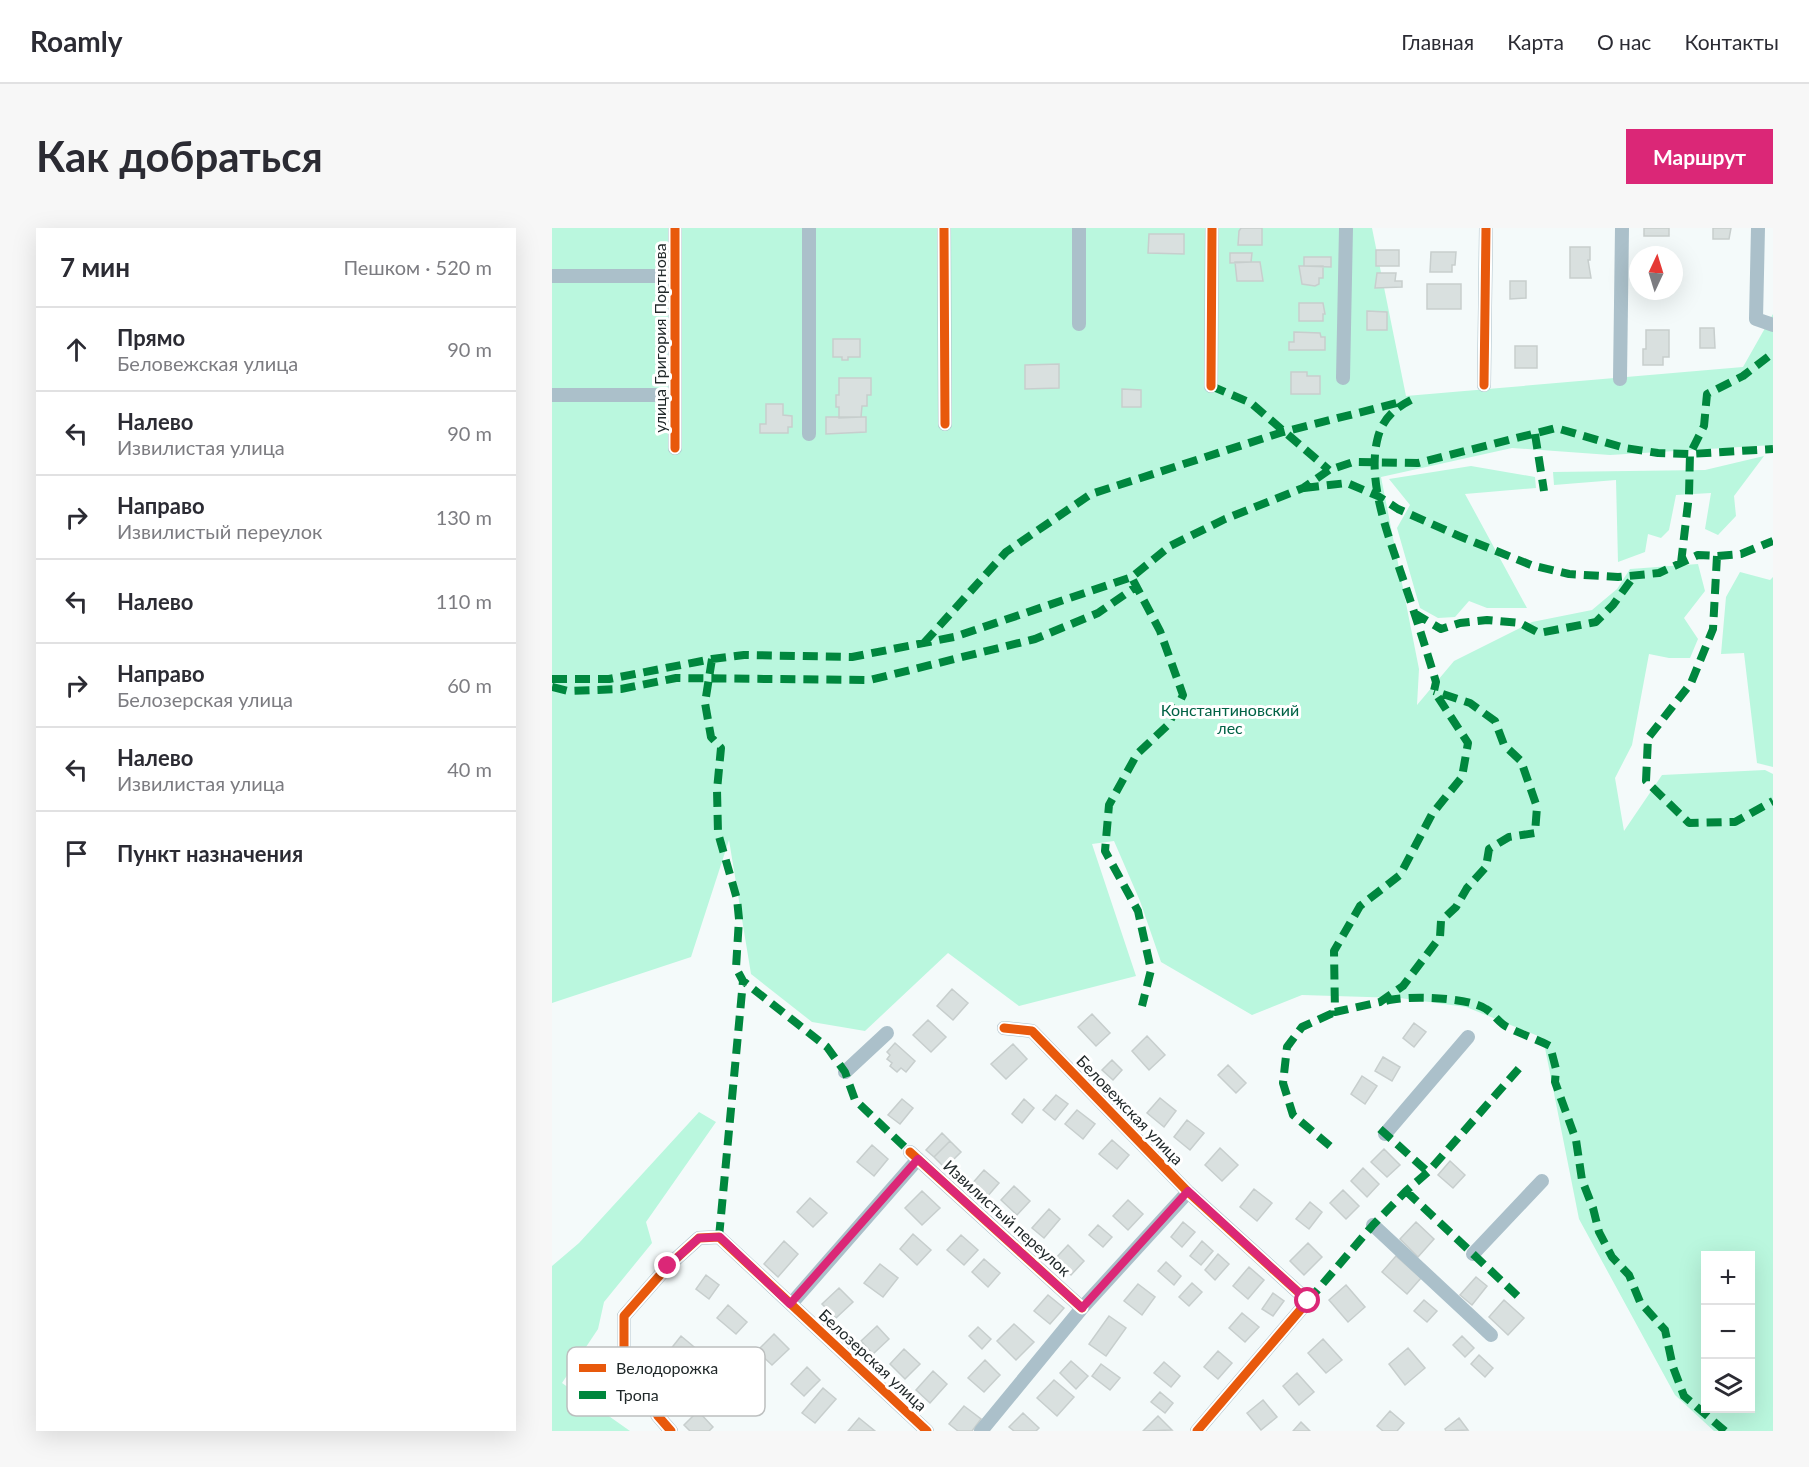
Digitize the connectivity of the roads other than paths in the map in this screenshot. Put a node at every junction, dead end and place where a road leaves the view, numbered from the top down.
1 (675, 228) edge
2 (809, 228) edge
3 (944, 228) edge
4 (1079, 228) edge
5 (1212, 228) edge
6 (1346, 228) edge
7 (1486, 228) edge
8 (1622, 228) edge
9 (1758, 228) edge
10 (552, 276) edge
11 (675, 276) junction
12 (1079, 324) dead end
13 (1773, 325) edge
14 (1343, 378) dead end
15 (1620, 379) dead end
16 (1484, 385) dead end
17 (1211, 386) dead end
18 (552, 395) edge
19 (675, 395) junction
20 (945, 424) dead end
21 (809, 434) dead end
22 (675, 448) dead end
23 (1004, 1028) dead end
24 (887, 1033) dead end
25 (1468, 1037) dead end
26 (845, 1072) dead end
27 (1385, 1134) dead end
28 (1542, 1181) dead end
29 (1188, 1191) junction
30 (1373, 1225) dead end
31 (1473, 1254) dead end
32 (790, 1304) junction
33 (1082, 1308) junction
34 (1491, 1335) dead end
35 (624, 1347) edge
36 (658, 1416) edge
37 (671, 1431) edge
38 (927, 1431) edge
39 (981, 1431) edge
40 (1197, 1431) edge

1 - 11 street, улица Григория Портнова
2 - 21 street
3 - 20 street
4 - 12 street
5 - 17 street
6 - 14 street
7 - 16 street
8 - 15 street
9 - 13 street
10 - 11 street
11 - 19 street, улица Григория Портнова
18 - 19 street
19 - 22 street, улица Григория Портнова
23 - 29 street, Беловежская улица
24 - 26 street
25 - 27 street
28 - 31 street
29 - 33 street
29 - 40 street, Беловежская улица
30 - 34 street
32 - 33 street, Извилистый переулок
32 - 35 street, Белозерская улица
32 - 38 street, Белозерская улица
33 - 39 street
36 - 37 street, Белозерская улица

